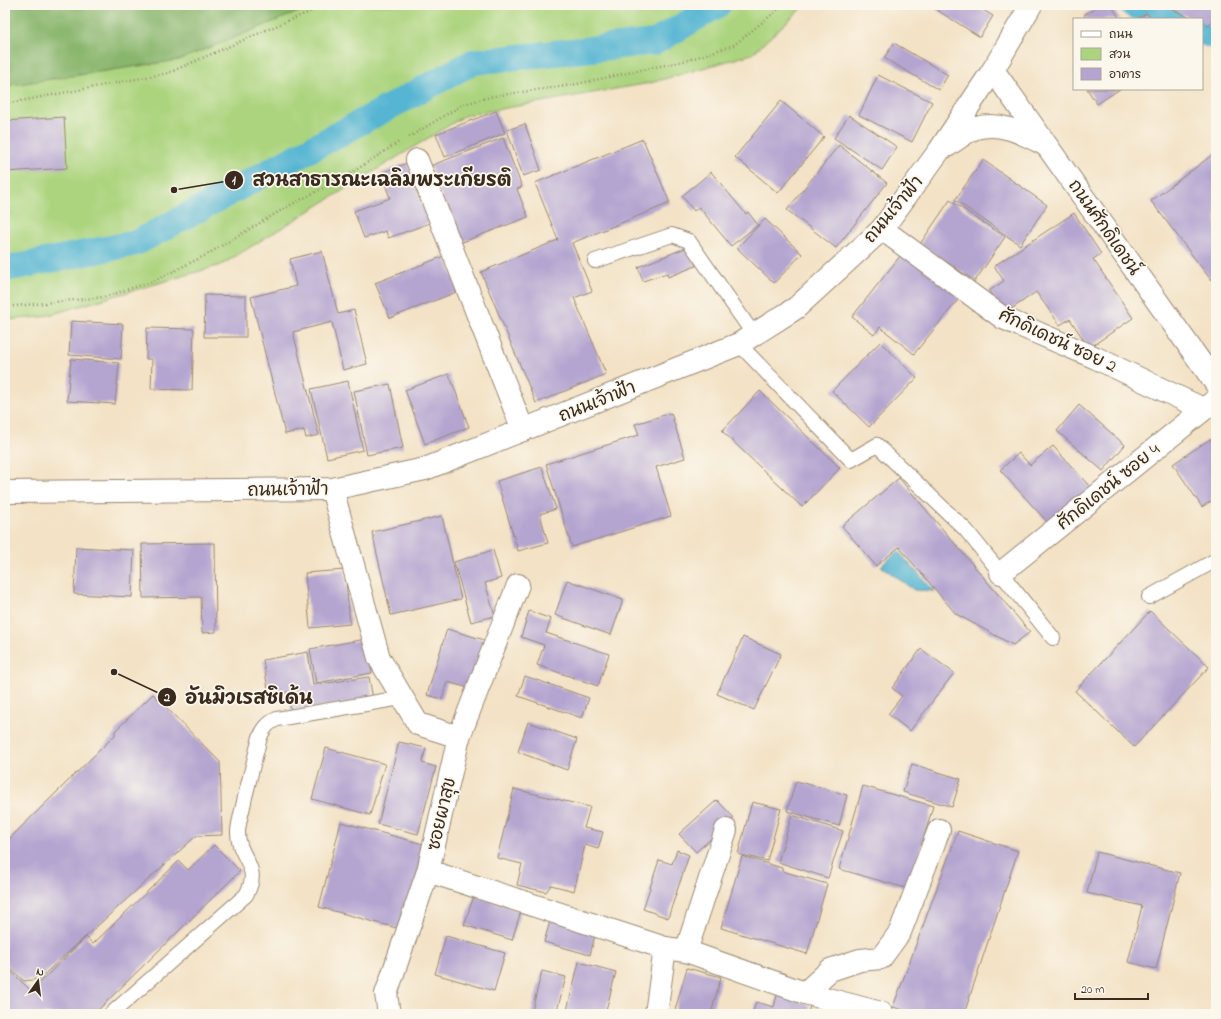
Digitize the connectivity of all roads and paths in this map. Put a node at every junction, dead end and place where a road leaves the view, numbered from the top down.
1 (327, 5) edge
2 (1028, 10) edge
3 (993, 70) junction
4 (5, 104) edge
5 (1046, 145) junction
6 (939, 151) junction
7 (417, 160) dead end
8 (882, 229) junction
9 (595, 261) dead end
10 (746, 340) junction
11 (1216, 384) edge
12 (1210, 405) edge
13 (523, 430) junction
14 (332, 488) junction
15 (5, 492) edge
16 (1216, 560) edge
17 (1001, 573) junction
18 (518, 585) dead end
19 (1149, 597) dead end
20 (1054, 638) dead end
21 (401, 698) junction
22 (459, 737) junction
23 (726, 830) dead end
24 (939, 830) dead end
25 (428, 871) junction
26 (665, 948) junction
27 (686, 951) junction
28 (806, 993) junction
29 (881, 1013) dead end
30 (111, 1014) edge
31 (388, 1014) edge
32 (656, 1014) edge

1 - 4 path
2 - 3 street, ถนนเจ้าฟ้า
3 - 5 street, ถนนศักดิเดชน์
3 - 6 street, ถนนเจ้าฟ้า
5 - 6 street
5 - 11 street, ถนนศักดิเดชน์
6 - 8 street, ถนนเจ้าฟ้า
7 - 13 street
8 - 10 street, ถนนเจ้าฟ้า
8 - 12 street, ศักดิเดชน์ ซอย 2
9 - 10 lane
10 - 13 street, ถนนเจ้าฟ้า
10 - 17 lane
12 - 17 street, ศักดิเดชน์ ซอย 4
13 - 14 street, ถนนเจ้าฟ้า
14 - 15 street, ถนนเจ้าฟ้า
14 - 21 street
16 - 19 lane
17 - 20 lane
18 - 22 street, ซอยผาสุข
21 - 22 street
21 - 30 lane
22 - 25 street, ซอยผาสุข
23 - 27 street
24 - 28 street
25 - 26 street, ซอยผาสุข
25 - 31 street
26 - 27 street, ซอยผาสุข
26 - 32 street
27 - 28 street, ซอยผาสุข
28 - 29 street, ซอยผาสุข

